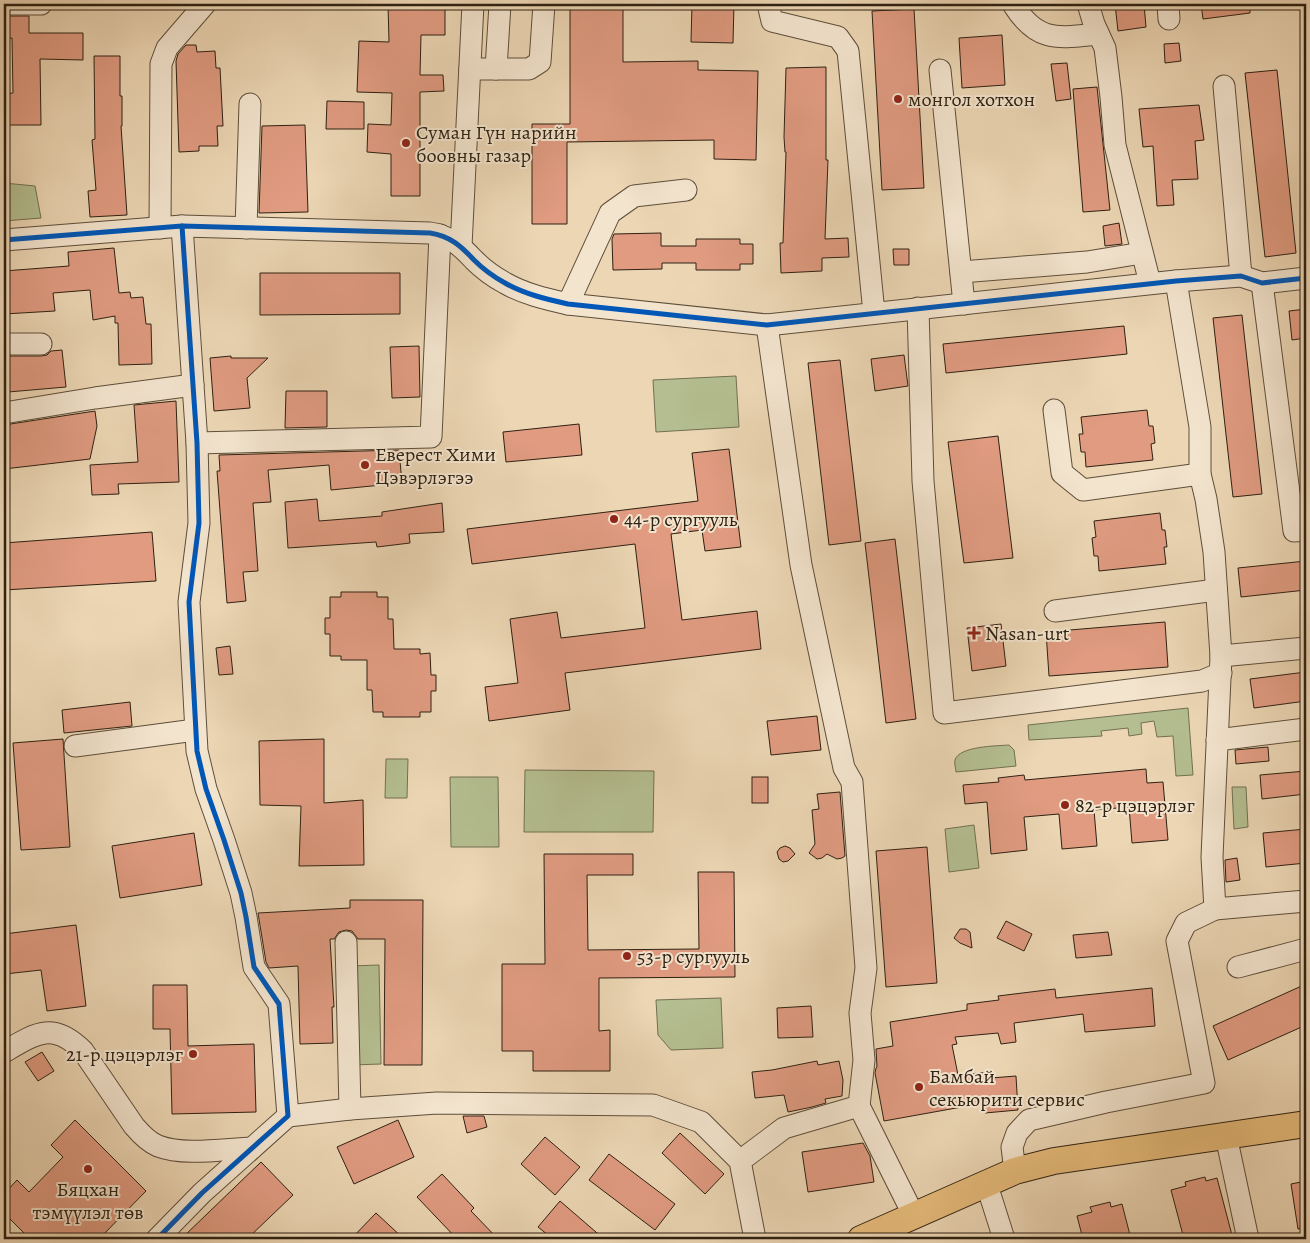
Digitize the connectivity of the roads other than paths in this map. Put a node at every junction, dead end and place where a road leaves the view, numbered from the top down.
1 (4, 4) edge
2 (41, 4) edge
3 (205, 4) edge
4 (473, 4) edge
5 (500, 4) edge
6 (544, 4) edge
7 (768, 4) edge
8 (1013, 4) edge
9 (1088, 4) edge
10 (1098, 34) junction
11 (470, 69) junction
12 (496, 69) junction
13 (940, 70) dead end
14 (1224, 86) dead end
15 (250, 104) dead end
16 (686, 190) dead end
17 (182, 226) junction
18 (160, 228) junction
19 (246, 228) junction
20 (440, 235) junction
21 (4, 240) edge
22 (460, 246) junction
23 (1142, 253) junction
24 (961, 272) junction
25 (1241, 276) junction
26 (1306, 278) edge
27 (1176, 281) junction
28 (1150, 283) junction
29 (1262, 283) junction
30 (568, 304) junction
31 (964, 304) junction
32 (918, 308) junction
33 (874, 313) junction
34 (767, 325) junction
35 (4, 344) edge
36 (41, 344) dead end
37 (193, 385) junction
38 (1054, 410) dead end
39 (4, 413) edge
40 (197, 443) junction
41 (1200, 474) junction
42 (1306, 530) edge
43 (1216, 590) junction
44 (1055, 611) dead end
45 (1306, 648) edge
46 (1221, 665) junction
47 (1306, 729) edge
48 (195, 730) junction
49 (1217, 740) junction
50 (75, 746) dead end
51 (1306, 900) edge
52 (1215, 909) junction
53 (346, 942) dead end
54 (1306, 949) edge
55 (1238, 968) dead end
56 (4, 1052) edge
57 (859, 1106) junction
58 (350, 1109) junction
59 (288, 1116) junction
60 (1306, 1124) edge
61 (1226, 1136) junction
62 (252, 1148) junction
63 (740, 1161) junction
64 (1015, 1170) junction
65 (986, 1182) junction
66 (914, 1216) junction
67 (157, 1239) edge
68 (755, 1239) edge
69 (861, 1239) edge
70 (1004, 1239) edge
71 (1248, 1239) edge

1 - 2 street
3 - 18 street
4 - 11 street
5 - 12 street
6 - 12 street
7 - 33 street
8 - 10 street
9 - 10 street
10 - 23 street
11 - 12 street
11 - 22 street
13 - 24 street
14 - 25 street
15 - 19 street
16 - 30 street
17 - 18 street
17 - 19 street
17 - 37 street
18 - 21 street
19 - 20 street
20 - 22 street
20 - 40 street
22 - 30 street
23 - 24 street
23 - 28 street
24 - 31 street
25 - 27 street
25 - 29 street
26 - 29 street
27 - 28 street
27 - 41 street
28 - 31 street
29 - 42 street
30 - 34 street
31 - 32 street
32 - 33 street
32 - 46 street
33 - 34 street
34 - 57 street
35 - 36 street
37 - 39 street
37 - 40 street
38 - 41 street
40 - 48 street
41 - 43 street
43 - 44 street
43 - 46 street
45 - 46 street
46 - 49 street
47 - 49 street
48 - 50 street
48 - 59 street
49 - 52 street
51 - 52 street
52 - 64 street
53 - 58 street
54 - 55 street
56 - 62 street
57 - 63 street
57 - 66 street
58 - 59 street
58 - 63 street
59 - 62 street
60 - 61 main road
61 - 64 main road
61 - 71 street
62 - 67 street
63 - 68 street
64 - 65 main road
65 - 66 main road
65 - 70 street
66 - 69 main road

